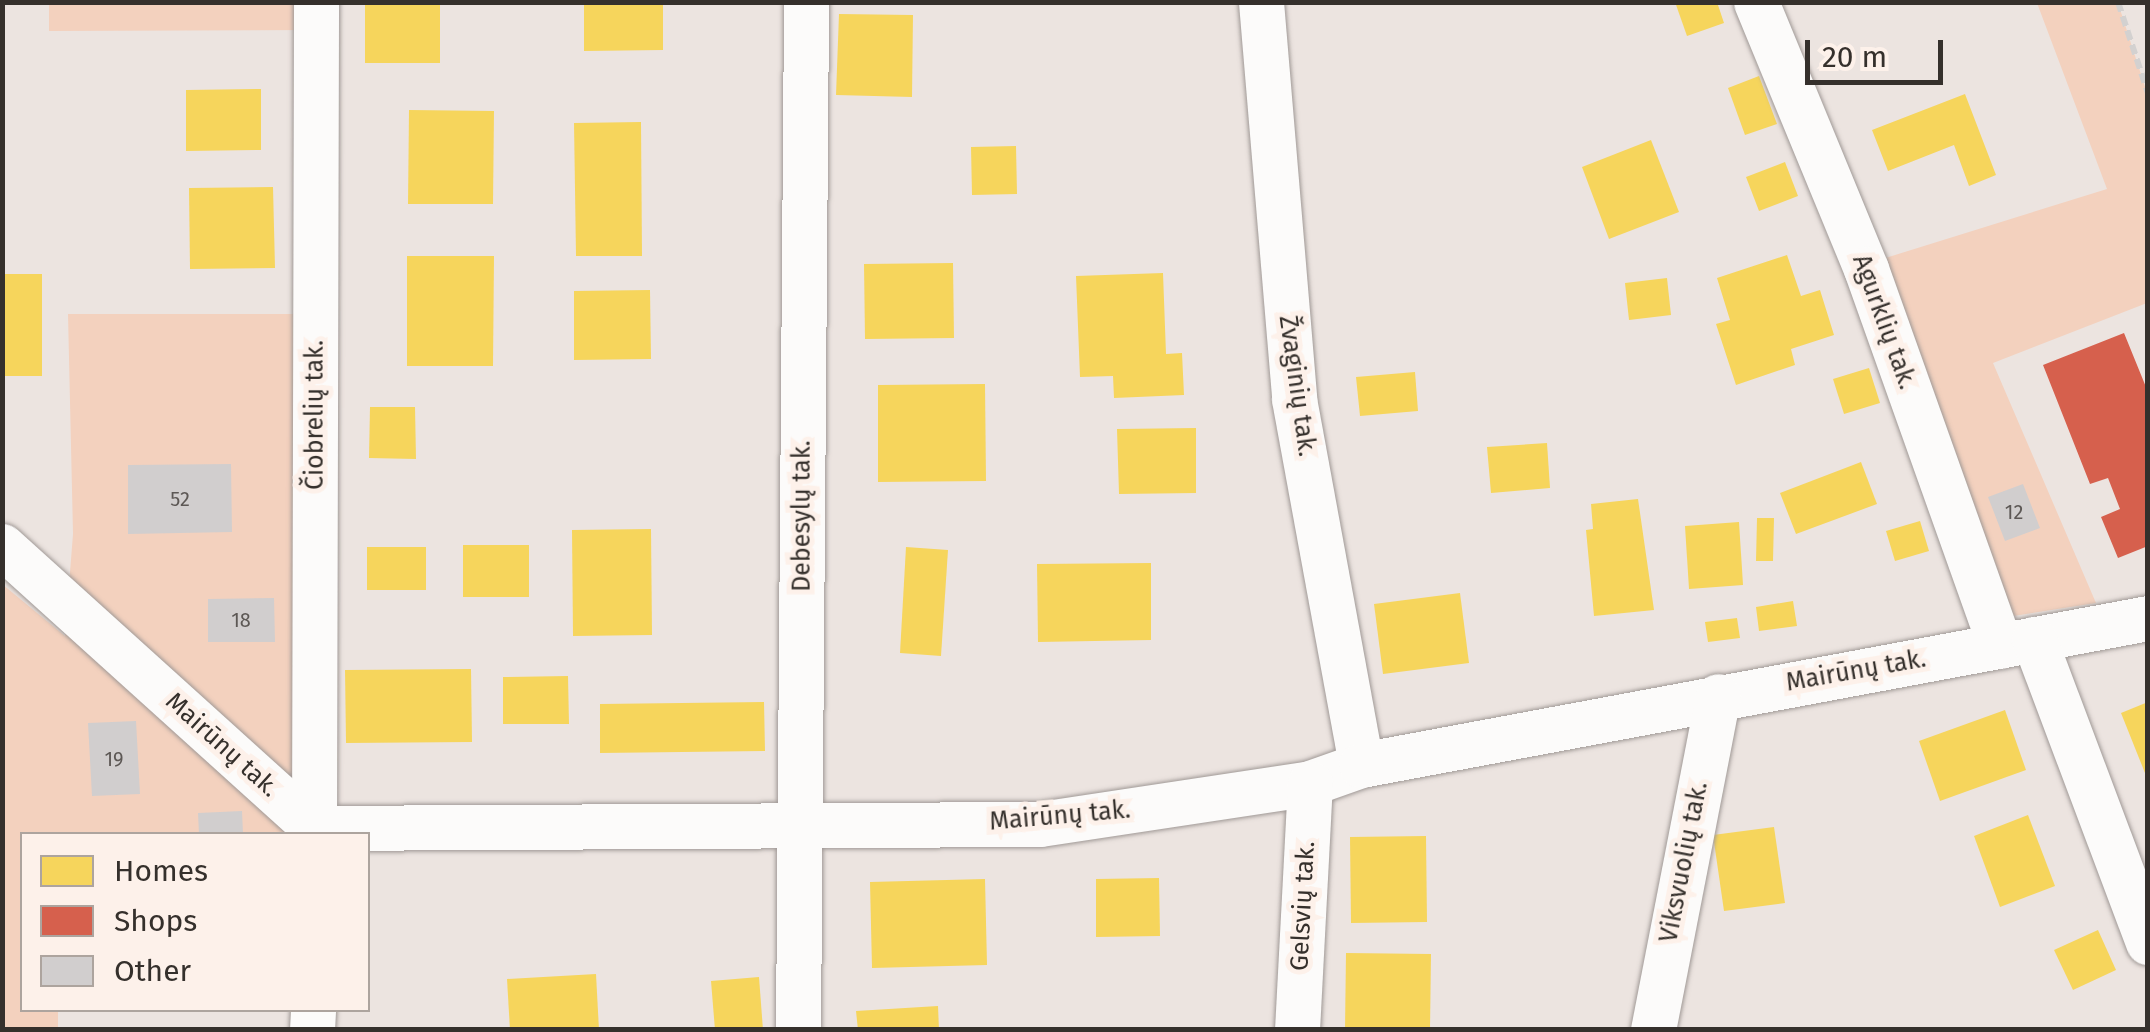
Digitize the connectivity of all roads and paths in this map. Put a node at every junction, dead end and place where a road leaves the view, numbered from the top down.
1 (316, 2) edge
2 (806, 2) edge
3 (1261, 2) edge
4 (1756, 2) edge
5 (2118, 2) edge
6 (2148, 94) edge
7 (2, 546) edge
8 (2148, 618) edge
9 (2017, 642) junction
10 (1718, 696) junction
11 (1361, 766) junction
12 (1310, 783) junction
13 (800, 825) junction
14 (314, 831) edge
15 (2148, 942) edge
16 (798, 1030) edge
17 (1297, 1030) edge
18 (1652, 1030) edge

1 - 14 street, Čiobrelių tak.
2 - 13 street, Debesylų tak.
3 - 11 street, Žvaginių tak.
4 - 9 street, Agurklių tak.
5 - 6 path
7 - 14 street, Mairūnų tak.
8 - 9 street, Mairūnų tak.
9 - 10 street, Mairūnų tak.
9 - 15 street, Agurklių tak.
10 - 11 street, Mairūnų tak.
10 - 18 street, Viksvuolių tak.
11 - 12 street, Mairūnų tak.
12 - 13 street, Mairūnų tak.
12 - 17 street, Gelsvių tak.
13 - 14 street, Mairūnų tak.
13 - 16 street, Debesylų tak.

